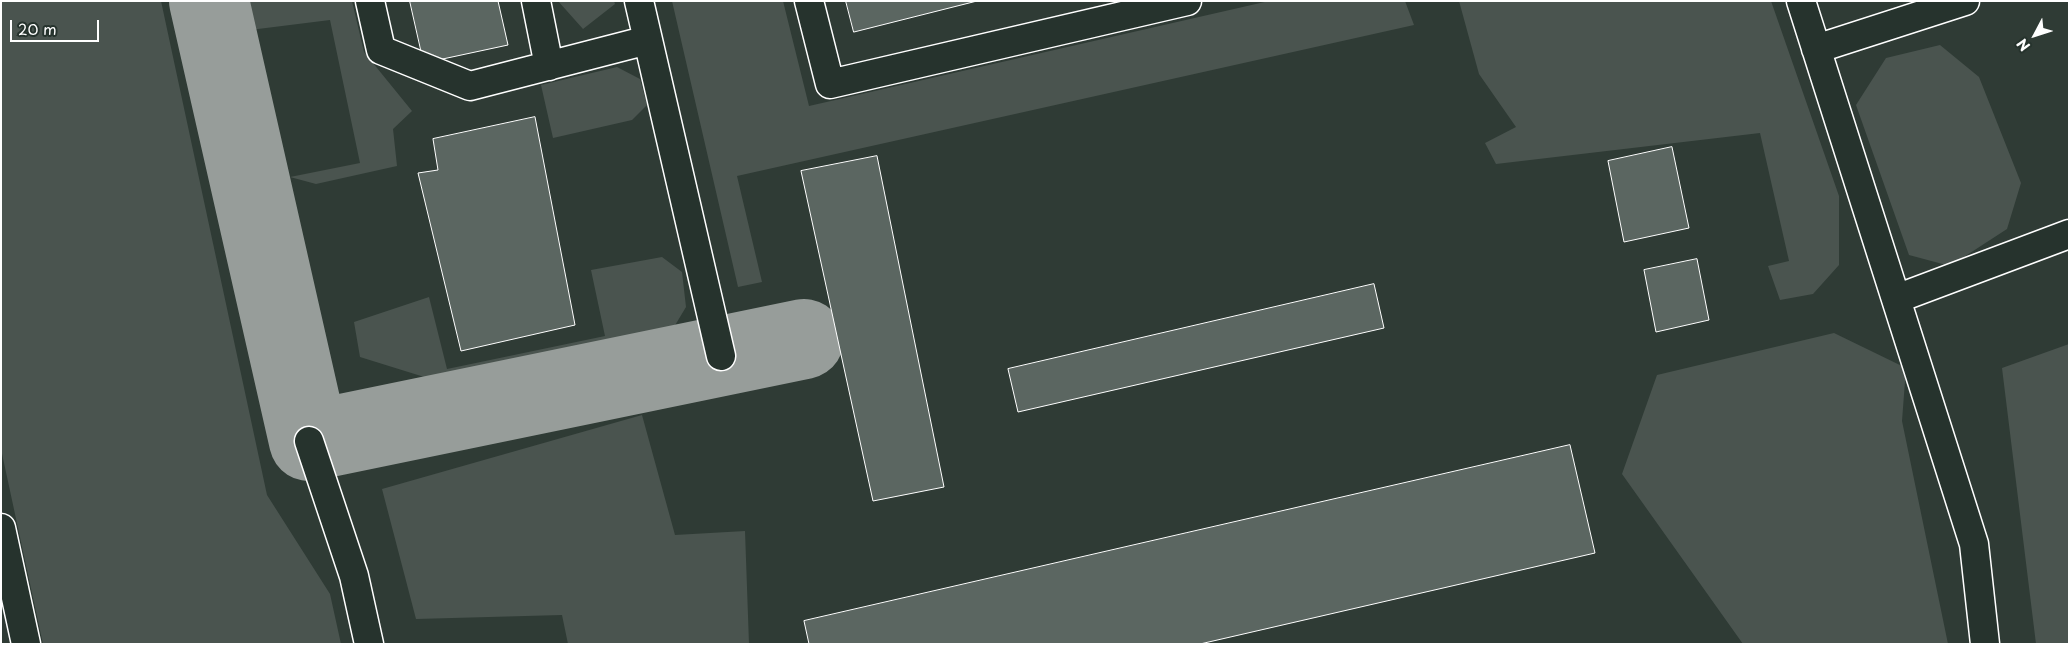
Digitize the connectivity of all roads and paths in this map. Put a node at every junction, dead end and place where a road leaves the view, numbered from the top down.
1 (370, 1) edge
2 (536, 1) edge
3 (640, 1) edge
4 (809, 1) edge
5 (1186, 1) edge
6 (1801, 1) edge
7 (1965, 1) edge
8 (648, 40) junction
9 (1816, 49) junction
10 (549, 66) junction
11 (2069, 234) edge
12 (1896, 299) junction
13 (721, 356) dead end
14 (309, 442) dead end
15 (1, 528) edge
16 (26, 644) edge
17 (369, 644) edge
18 (1985, 644) edge

1 - 10 lane
2 - 10 lane
3 - 8 lane
4 - 5 lane
6 - 9 lane
7 - 9 lane
8 - 10 lane
8 - 13 lane
9 - 12 lane
11 - 12 lane
12 - 18 lane
14 - 17 lane
15 - 16 lane

